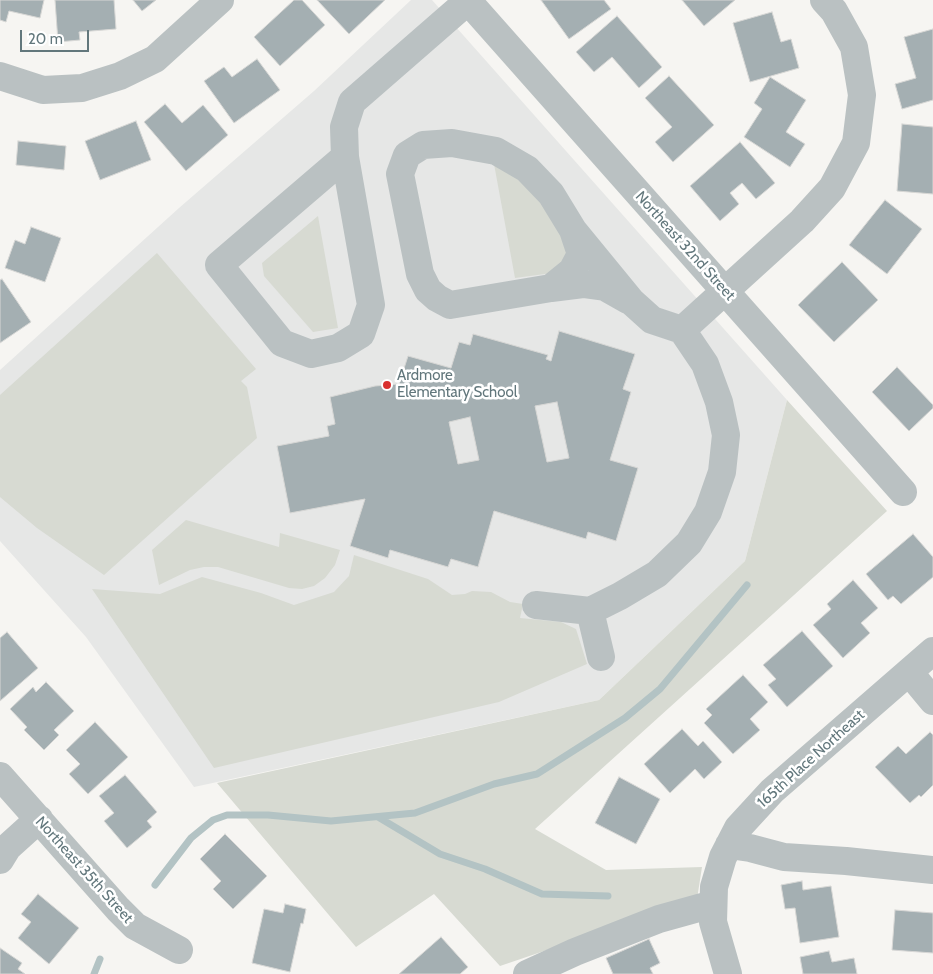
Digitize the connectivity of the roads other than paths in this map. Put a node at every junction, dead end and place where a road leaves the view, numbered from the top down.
1 (220, 0) edge
2 (467, 1) edge
3 (837, 4) edge
4 (0, 76) edge
5 (345, 157) junction
6 (573, 230) junction
7 (551, 288) junction
8 (726, 292) junction
9 (632, 302) junction
10 (682, 330) junction
11 (903, 492) dead end
12 (536, 605) dead end
13 (590, 612) junction
14 (933, 651) edge
15 (601, 657) dead end
16 (909, 672) junction
17 (933, 701) edge
18 (0, 776) edge
19 (39, 820) junction
20 (729, 845) junction
21 (0, 860) edge
22 (933, 870) edge
23 (713, 904) junction
24 (179, 950) dead end
25 (527, 974) edge
26 (728, 974) edge

1 - 4 street
2 - 5 street
2 - 8 street, Northeast 32nd Street
3 - 8 street
5 - 5 street
6 - 7 street
6 - 7 street
6 - 9 street
7 - 9 street
8 - 10 street
8 - 11 street, Northeast 32nd Street
9 - 10 street
10 - 13 street
12 - 13 street
13 - 15 street
14 - 16 street, 165th Place Northeast
16 - 17 street
16 - 20 street, 165th Place Northeast
18 - 19 street, Northeast 35th Street
19 - 21 street
19 - 24 street, Northeast 35th Street
20 - 22 street
20 - 23 street, 165th Place Northeast
23 - 25 street
23 - 26 street, 165th Place Northeast

